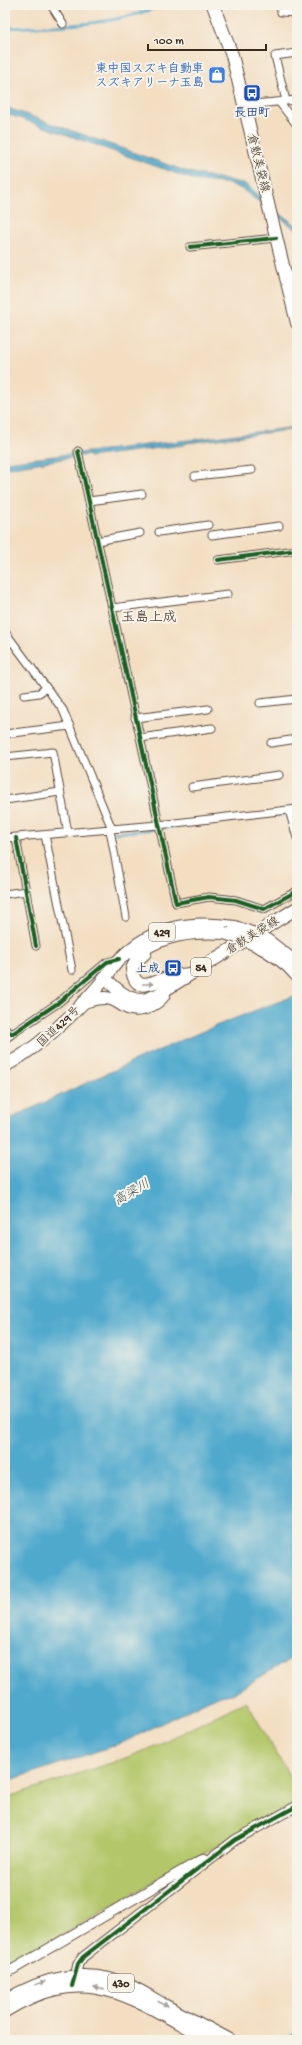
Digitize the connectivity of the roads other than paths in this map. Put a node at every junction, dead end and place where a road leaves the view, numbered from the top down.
1 (51, 5) edge
2 (213, 5) edge
3 (280, 5) edge
4 (297, 13) edge
5 (63, 24) dead end
6 (297, 53) edge
7 (297, 100) edge
8 (283, 102) junction
9 (245, 105) junction
10 (297, 125) edge
11 (276, 238) junction
12 (190, 247) dead end
13 (297, 323) edge
14 (78, 451) dead end
15 (252, 470) dead end
16 (195, 476) dead end
17 (142, 494) dead end
18 (88, 501) junction
19 (208, 525) dead end
20 (280, 526) dead end
21 (159, 532) dead end
22 (140, 534) dead end
23 (212, 535) dead end
24 (97, 541) junction
25 (297, 550) edge
26 (218, 560) dead end
27 (228, 594) dead end
28 (112, 608) junction
29 (5, 632) edge
30 (44, 689) junction
31 (24, 695) dead end
32 (297, 699) edge
33 (260, 702) dead end
34 (208, 708) dead end
35 (135, 718) junction
36 (68, 727) junction
37 (212, 728) dead end
38 (5, 734) edge
39 (140, 738) junction
40 (297, 739) edge
41 (271, 743) dead end
42 (5, 757) edge
43 (280, 775) dead end
44 (192, 787) dead end
45 (60, 792) junction
46 (5, 800) edge
47 (297, 809) edge
48 (289, 810) junction
49 (158, 825) junction
50 (111, 829) junction
51 (68, 833) junction
52 (45, 835) junction
53 (5, 838) edge
54 (16, 838) junction
55 (297, 838) edge
56 (297, 890) edge
57 (26, 891) junction
58 (5, 894) edge
59 (297, 908) edge
60 (126, 917) dead end
61 (175, 936) junction
62 (36, 946) dead end
63 (119, 959) junction
64 (297, 964) edge
65 (72, 970) dead end
66 (188, 974) junction
67 (297, 976) edge
68 (105, 978) junction
69 (174, 984) junction
70 (83, 1002) junction
71 (5, 1029) edge
72 (12, 1034) junction
73 (5, 1039) edge
74 (5, 1066) edge
75 (297, 1806) edge
76 (213, 1857) junction
77 (5, 1974) edge
78 (74, 1980) junction
79 (5, 2001) edge
80 (5, 2011) edge
81 (210, 2040) edge
82 (230, 2040) edge

1 - 5 street
2 - 9 main road, 倉敷美袋線
3 - 4 street
6 - 8 street
7 - 8 street
8 - 9 street
8 - 10 street
9 - 11 main road, 倉敷美袋線
11 - 12 street
11 - 13 main road, 倉敷美袋線
14 - 18 street
15 - 16 street
17 - 18 street
18 - 24 street
19 - 21 street
20 - 23 street
22 - 24 street
24 - 28 street
25 - 26 street
27 - 28 street
28 - 35 street
29 - 30 street
30 - 31 street
30 - 36 street
32 - 33 street
34 - 35 street
35 - 39 street
36 - 38 street
36 - 50 street
37 - 39 street
39 - 49 street
40 - 41 street
42 - 45 street
43 - 44 street
45 - 46 street
45 - 51 street
47 - 48 street
48 - 49 street
48 - 55 street
49 - 50 street
49 - 56 street
50 - 51 street
50 - 60 street
51 - 52 street
52 - 54 street
52 - 65 street
53 - 54 street
54 - 57 street
57 - 58 street
57 - 62 street
59 - 66 main road, 倉敷美袋線 / 54
61 -> 66 main road
61 - 67 main road, 国道429号 / 429, bridge
61 - 68 main road, 国道429号 / 429
63 - 64 main road, 国道429号 / 429, bridge
63 - 68 main road, 国道429号 / 429
63 - 72 street
66 - 69 main road, 倉敷美袋線 / 54
68 - 69 main road, 倉敷美袋線 / 54
68 - 70 main road, 国道429号 / 429
69 - 70 main road
70 - 74 main road, 国道429号 / 429
71 - 72 street
72 - 73 street
75 - 76 street
76 - 77 street
76 - 78 street
79 -> 78 main road, 430
78 - 80 main road, 430
81 -> 78 main road, 430
78 -> 82 main road, 430

